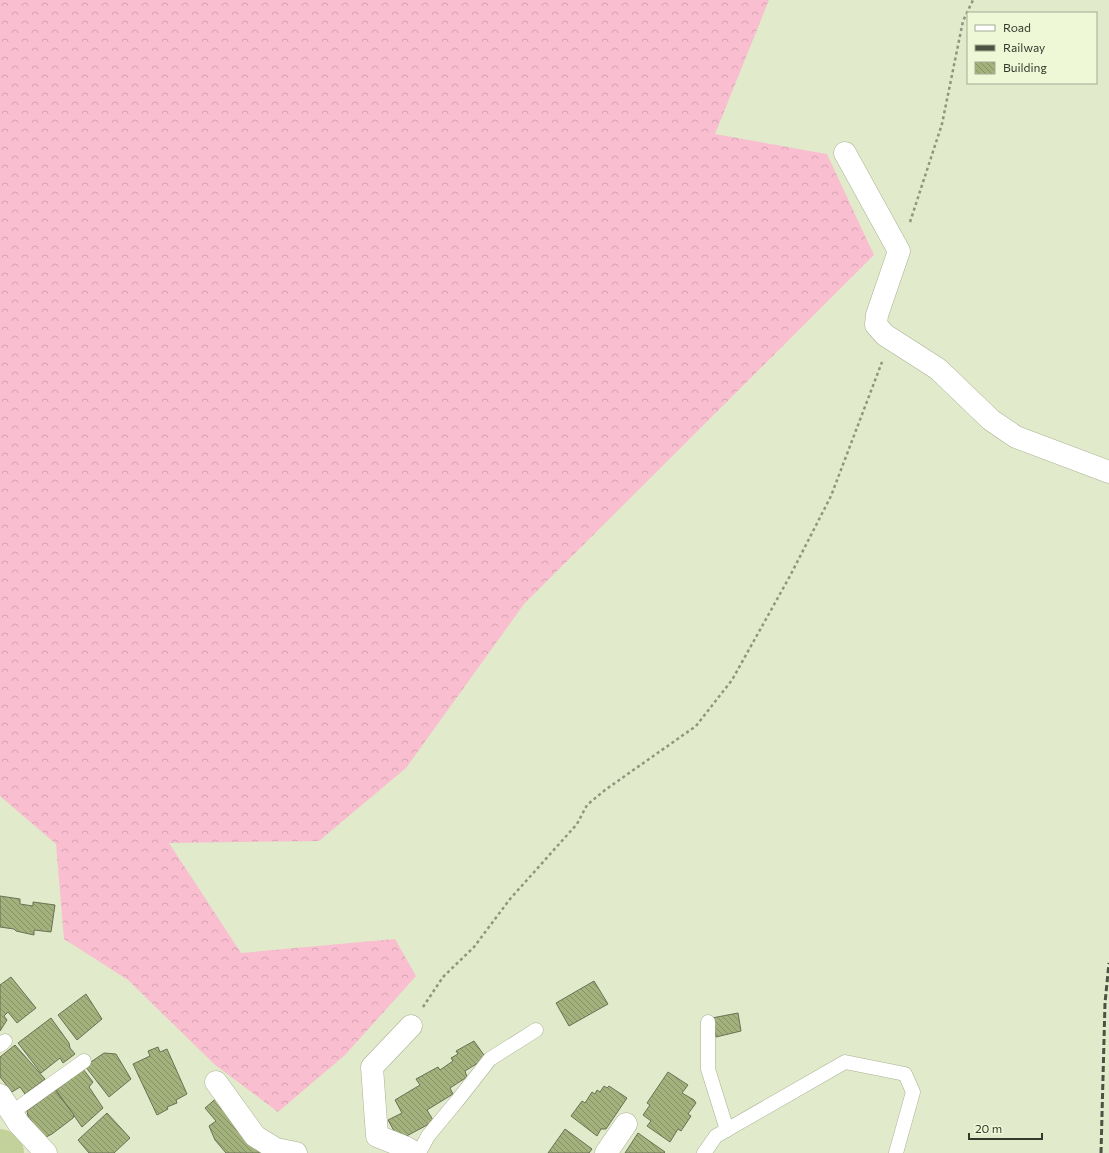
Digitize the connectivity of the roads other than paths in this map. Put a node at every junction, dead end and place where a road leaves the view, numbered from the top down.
1 (845, 153) dead end
2 (1109, 472) edge
3 (708, 1022) dead end
4 (411, 1026) road end
5 (536, 1030) dead end
6 (84, 1061) dead end
7 (216, 1082) dead end
8 (6, 1104) edge
9 (626, 1124) dead end
10 (727, 1130) junction
11 (46, 1153) edge
12 (296, 1153) edge
13 (416, 1153) edge
14 (606, 1153) edge
15 (704, 1153) edge
16 (896, 1153) edge

1 - 2 street
3 - 10 lane
4 - 13 street
5 - 13 lane
6 - 8 lane
7 - 12 street
8 - 11 street
9 - 14 street
10 - 15 lane
10 - 16 lane

